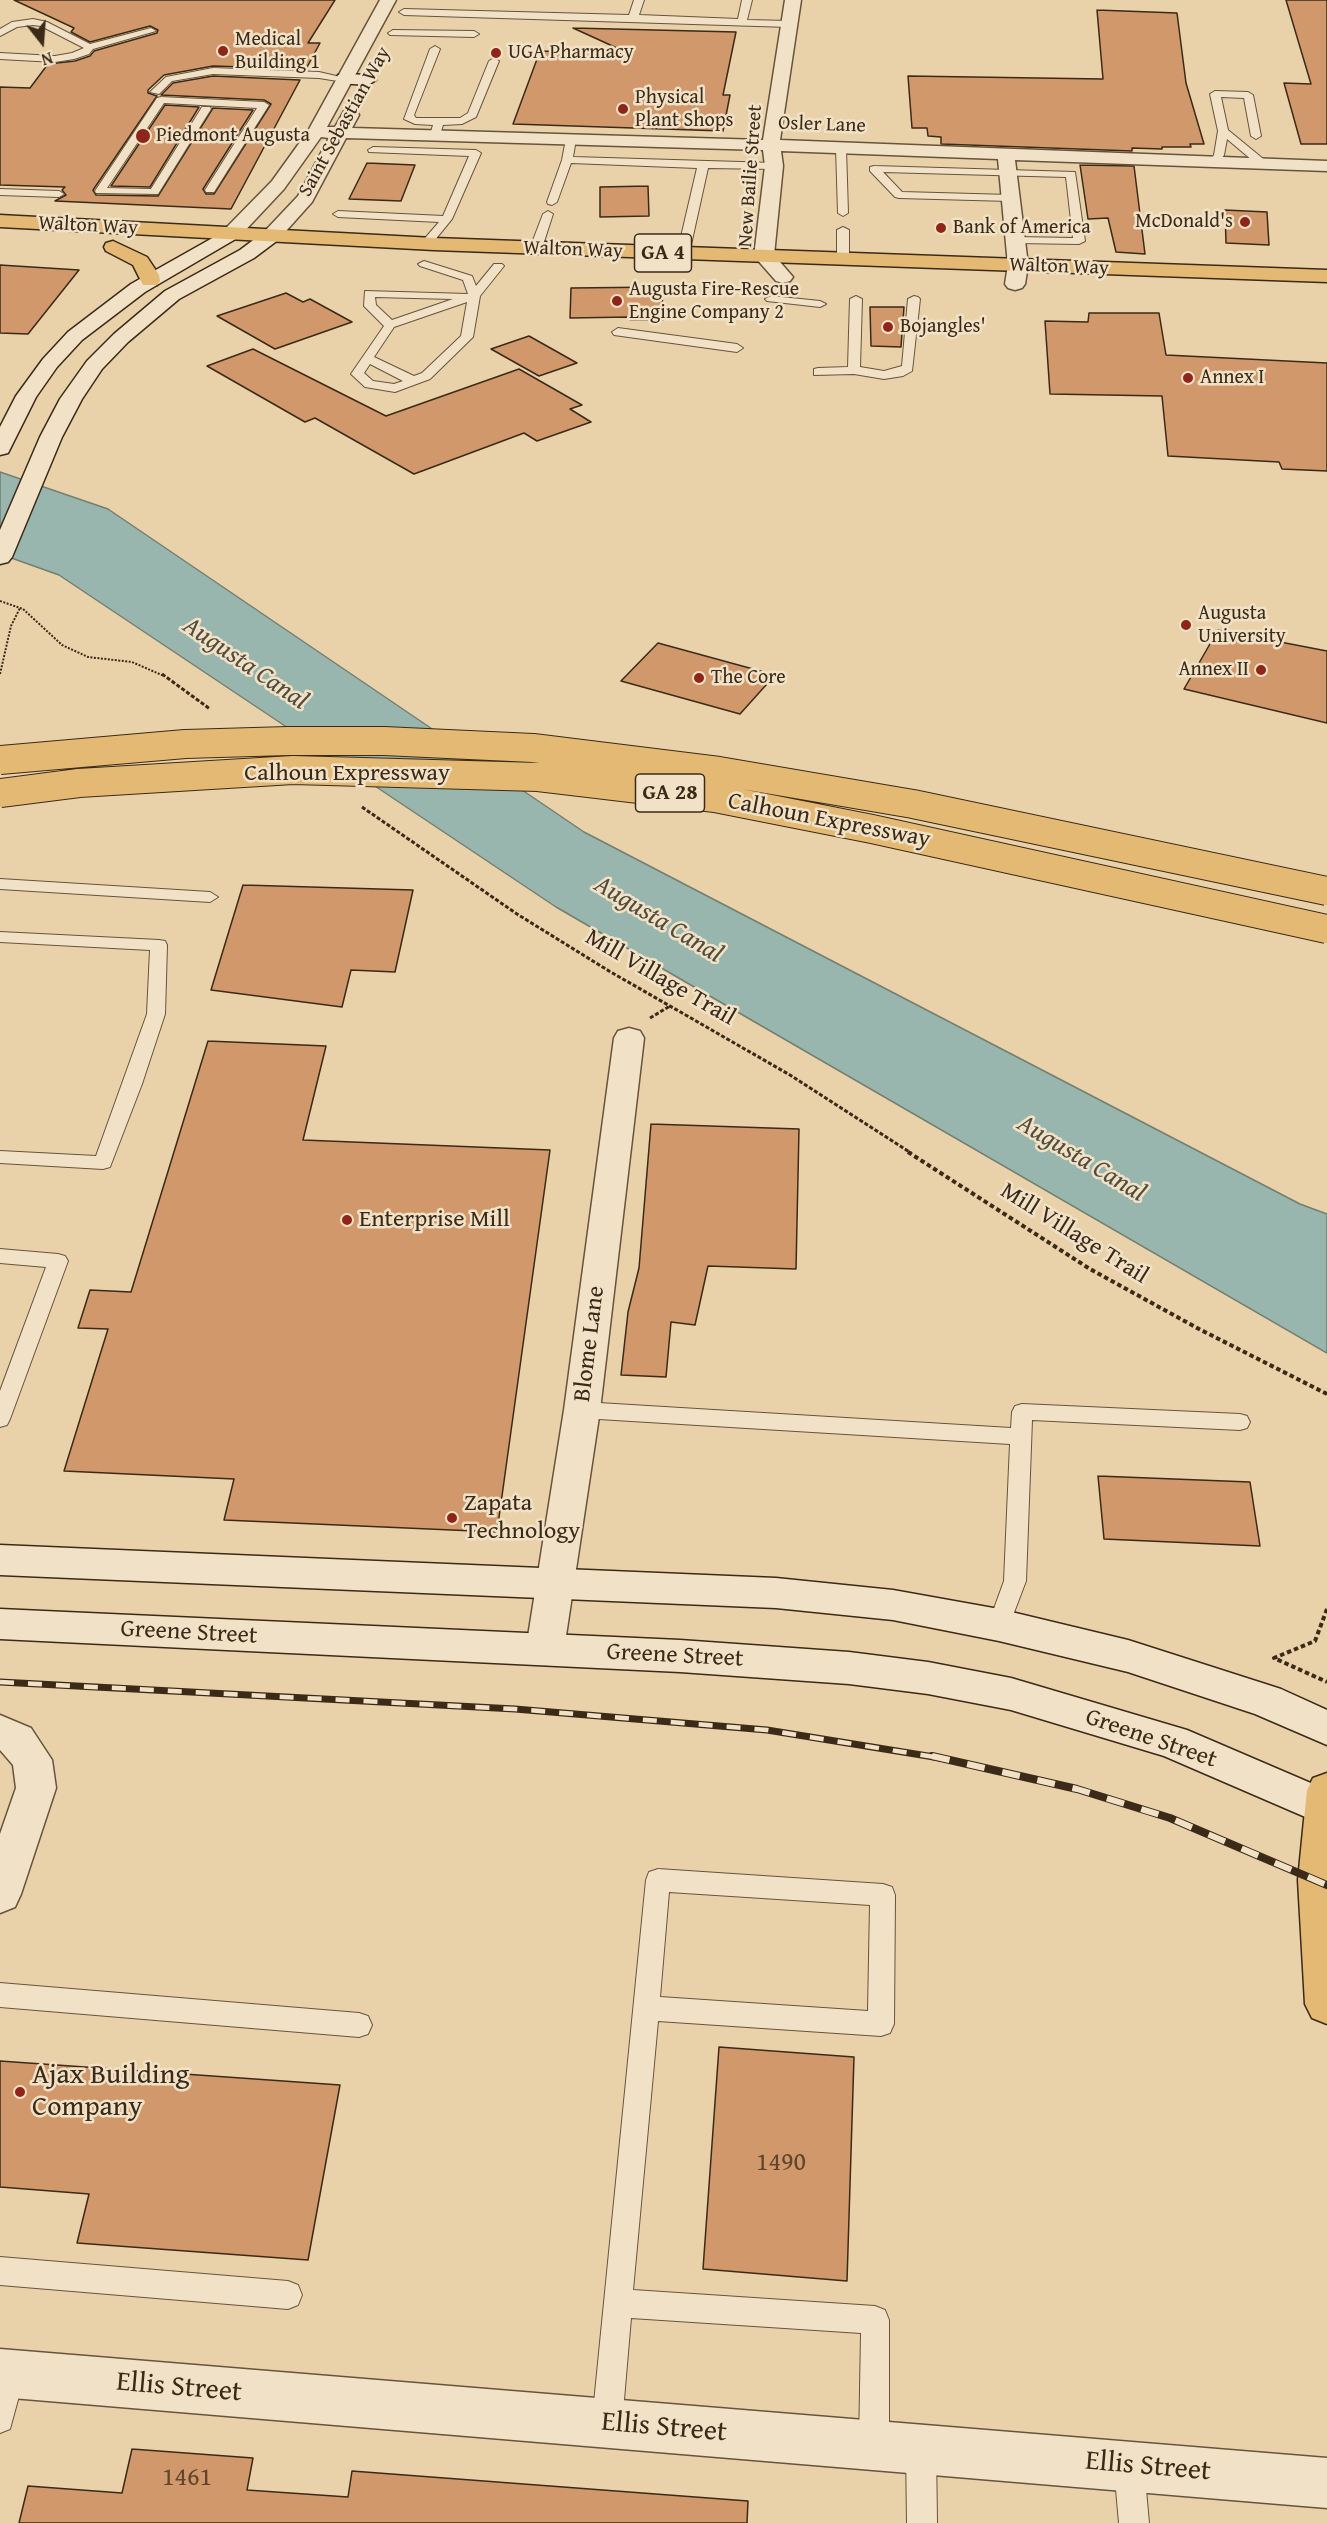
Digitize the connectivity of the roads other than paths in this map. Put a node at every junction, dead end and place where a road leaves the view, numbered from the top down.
1 (388, 0) edge
2 (639, 0) edge
3 (747, 0) edge
4 (792, 0) edge
5 (407, 6) edge
6 (633, 18) junction
7 (742, 22) junction
8 (789, 24) junction
9 (151, 31) dead end
10 (0, 33) edge
11 (393, 33) junction
12 (474, 34) dead end
13 (89, 47) junction
14 (435, 49) dead end
15 (0, 56) edge
16 (494, 61) dead end
17 (344, 80) junction
18 (368, 80) junction
19 (161, 95) junction
20 (206, 109) dead end
21 (1234, 123) junction
22 (437, 129) junction
23 (316, 132) junction
24 (341, 133) junction
25 (1256, 136) dead end
26 (571, 140) junction
27 (771, 145) junction
28 (842, 148) junction
29 (373, 150) dead end
30 (1006, 154) junction
31 (567, 160) junction
32 (1214, 162) junction
33 (1263, 164) junction
34 (703, 165) junction
35 (774, 166) junction
36 (1327, 166) edge
37 (858, 169) junction
38 (1008, 174) junction
39 (210, 190) dead end
40 (0, 192) edge
41 (59, 194) dead end
42 (1010, 198) junction
43 (552, 202) dead end
44 (843, 213) dead end
45 (338, 214) dead end
46 (548, 214) dead end
47 (447, 219) junction
48 (0, 222) edge
49 (843, 230) dead end
50 (232, 234) junction
51 (271, 236) junction
52 (1015, 240) junction
53 (426, 244) junction
54 (92, 246) dead end
55 (113, 247) junction
56 (536, 248) junction
57 (204, 252) junction
58 (630, 252) junction
59 (247, 254) junction
60 (683, 254) junction
61 (276, 255) dead end
62 (764, 256) junction
63 (843, 260) junction
64 (401, 262) dead end
65 (424, 264) junction
66 (1018, 265) junction
67 (498, 266) junction
68 (521, 267) dead end
69 (624, 271) dead end
70 (760, 276) dead end
71 (1327, 276) edge
72 (783, 277) junction
73 (805, 278) dead end
74 (144, 284) junction
75 (993, 284) dead end
76 (1015, 285) junction
77 (1039, 285) dead end
78 (912, 287) dead end
79 (474, 296) junction
80 (856, 298) dead end
81 (771, 299) dead end
82 (820, 304) dead end
83 (390, 325) junction
84 (618, 332) dead end
85 (737, 348) dead end
86 (366, 358) junction
87 (854, 370) junction
88 (818, 372) dead end
89 (414, 381) junction
90 (0, 448) edge
91 (0, 557) edge
92 (0, 760) edge
93 (0, 793) edge
94 (0, 884) edge
95 (1327, 891) edge
96 (210, 897) dead end
97 (1327, 929) edge
98 (0, 937) edge
99 (629, 1038) dead end
100 (0, 1157) edge
101 (0, 1256) edge
102 (582, 1410) junction
103 (0, 1419) edge
104 (1240, 1422) dead end
105 (1020, 1437) junction
106 (0, 1560) edge
107 (555, 1584) junction
108 (0, 1624) edge
109 (999, 1625) junction
110 (545, 1649) junction
111 (1327, 1728) edge
112 (0, 1732) edge
113 (1326, 1802) edge
114 (0, 1894) edge
115 (0, 1995) edge
116 (1327, 2004) edge
117 (646, 2008) junction
118 (359, 2025) dead end
119 (1, 2275) edge
120 (288, 2295) dead end
121 (618, 2303) junction
122 (4, 2389) edge
123 (608, 2423) junction
124 (874, 2446) junction
125 (921, 2449) junction
126 (1129, 2465) junction
127 (1327, 2483) edge
128 (922, 2523) edge
129 (1134, 2523) edge

1 - 17 street, Saint Sebastian Way
2 - 6 lane
3 - 7 lane
4 - 8 street, New Bailie Street
5 - 6 lane
5 - 11 street, Saint Sebastian Way
6 - 7 lane
7 - 8 lane
8 - 27 street, New Bailie Street
9 - 13 lane
10 - 13 lane
11 - 12 lane
11 - 18 street, Saint Sebastian Way
13 - 15 lane
14 - 22 lane
16 - 22 lane
17 - 18 street
17 - 19 lane
17 - 19 lane
17 - 23 street, Saint Sebastian Way
18 - 24 street, Saint Sebastian Way
19 - 20 lane
19 - 39 lane
21 - 25 lane
21 - 32 lane
21 - 33 lane
22 - 24 street, Osler Lane
22 - 26 street, Osler Lane
23 - 24 street, Osler Lane
23 - 50 street, Saint Sebastian Way
24 - 51 street, Saint Sebastian Way
26 - 27 street, Osler Lane
26 - 31 lane
27 - 28 street, Osler Lane
27 - 35 street, New Bailie Street
28 - 30 street, Osler Lane
28 - 37 lane
29 - 47 lane
30 - 32 street, Osler Lane
30 - 38 street
31 - 34 lane
31 - 43 lane
32 - 33 street, Osler Lane
33 - 36 street, Osler Lane
34 - 35 lane
34 - 60 lane
35 - 62 street, New Bailie Street
37 - 38 lane
37 - 42 lane
37 - 44 lane
38 - 42 street
38 - 52 lane
40 - 41 lane
42 - 52 street
45 - 47 lane
46 - 56 lane
47 - 53 lane
48 - 50 main road, Walton Way / GA 4
49 - 63 lane
50 - 51 main road, Walton Way / GA 4
50 - 57 street, Saint Sebastian Way
51 - 53 main road, Walton Way / GA 4
51 - 59 street, Saint Sebastian Way
52 - 66 street
53 - 56 main road, Walton Way / GA 4
54 - 55 main road, Walton Way
55 - 57 main road, Walton Way
55 - 74 main road
56 - 58 main road, Walton Way / GA 4
57 - 59 main road, Walton Way
57 - 74 street, Saint Sebastian Way
58 - 60 main road, Walton Way / GA 4
58 - 69 main road
59 - 61 main road, Walton Way
59 - 91 street, Saint Sebastian Way
60 - 62 main road, Walton Way / GA 4
62 - 63 main road, Walton Way / GA 4
62 - 72 street, New Bailie Street
63 - 66 main road, Walton Way / GA 4
64 - 65 main road, Walton Way
65 - 67 main road, Walton Way
65 - 79 lane
66 - 71 main road, Walton Way / GA 4
66 - 76 street
67 - 68 main road, Walton Way
67 - 79 lane
70 - 72 main road
72 - 73 main road
74 - 90 street, Saint Sebastian Way
75 - 76 main road, Walton Way
76 - 77 main road, Walton Way
78 - 87 lane
79 - 83 lane
79 - 83 lane
79 - 89 lane
80 - 87 lane
81 - 82 lane
83 - 86 lane
84 - 85 lane
86 - 89 lane
86 - 89 lane
87 - 88 lane
92 - 95 main road, Calhoun Expressway / GA 28, bridge
93 - 97 main road, Calhoun Expressway / GA 28, bridge
94 - 96 lane
98 - 100 lane
99 - 102 street, Blome Lane
101 - 103 lane
102 - 105 lane
102 - 107 street, Blome Lane
104 - 105 lane
105 - 109 lane
106 - 107 street
107 - 109 street
107 - 110 street, Blome Lane
108 - 110 street, Greene Street
109 - 111 street
110 - 113 street, Greene Street
112 - 114 street
113 - 116 main road
115 - 118 lane
117 - 117 lane
117 - 121 lane
119 - 120 lane
121 - 123 lane
121 - 124 lane
122 - 123 street, Ellis Street
123 - 124 street, Ellis Street
124 - 125 street, Ellis Street
125 - 126 street, Ellis Street
125 - 128 lane
126 - 127 street, Ellis Street
126 - 129 lane

